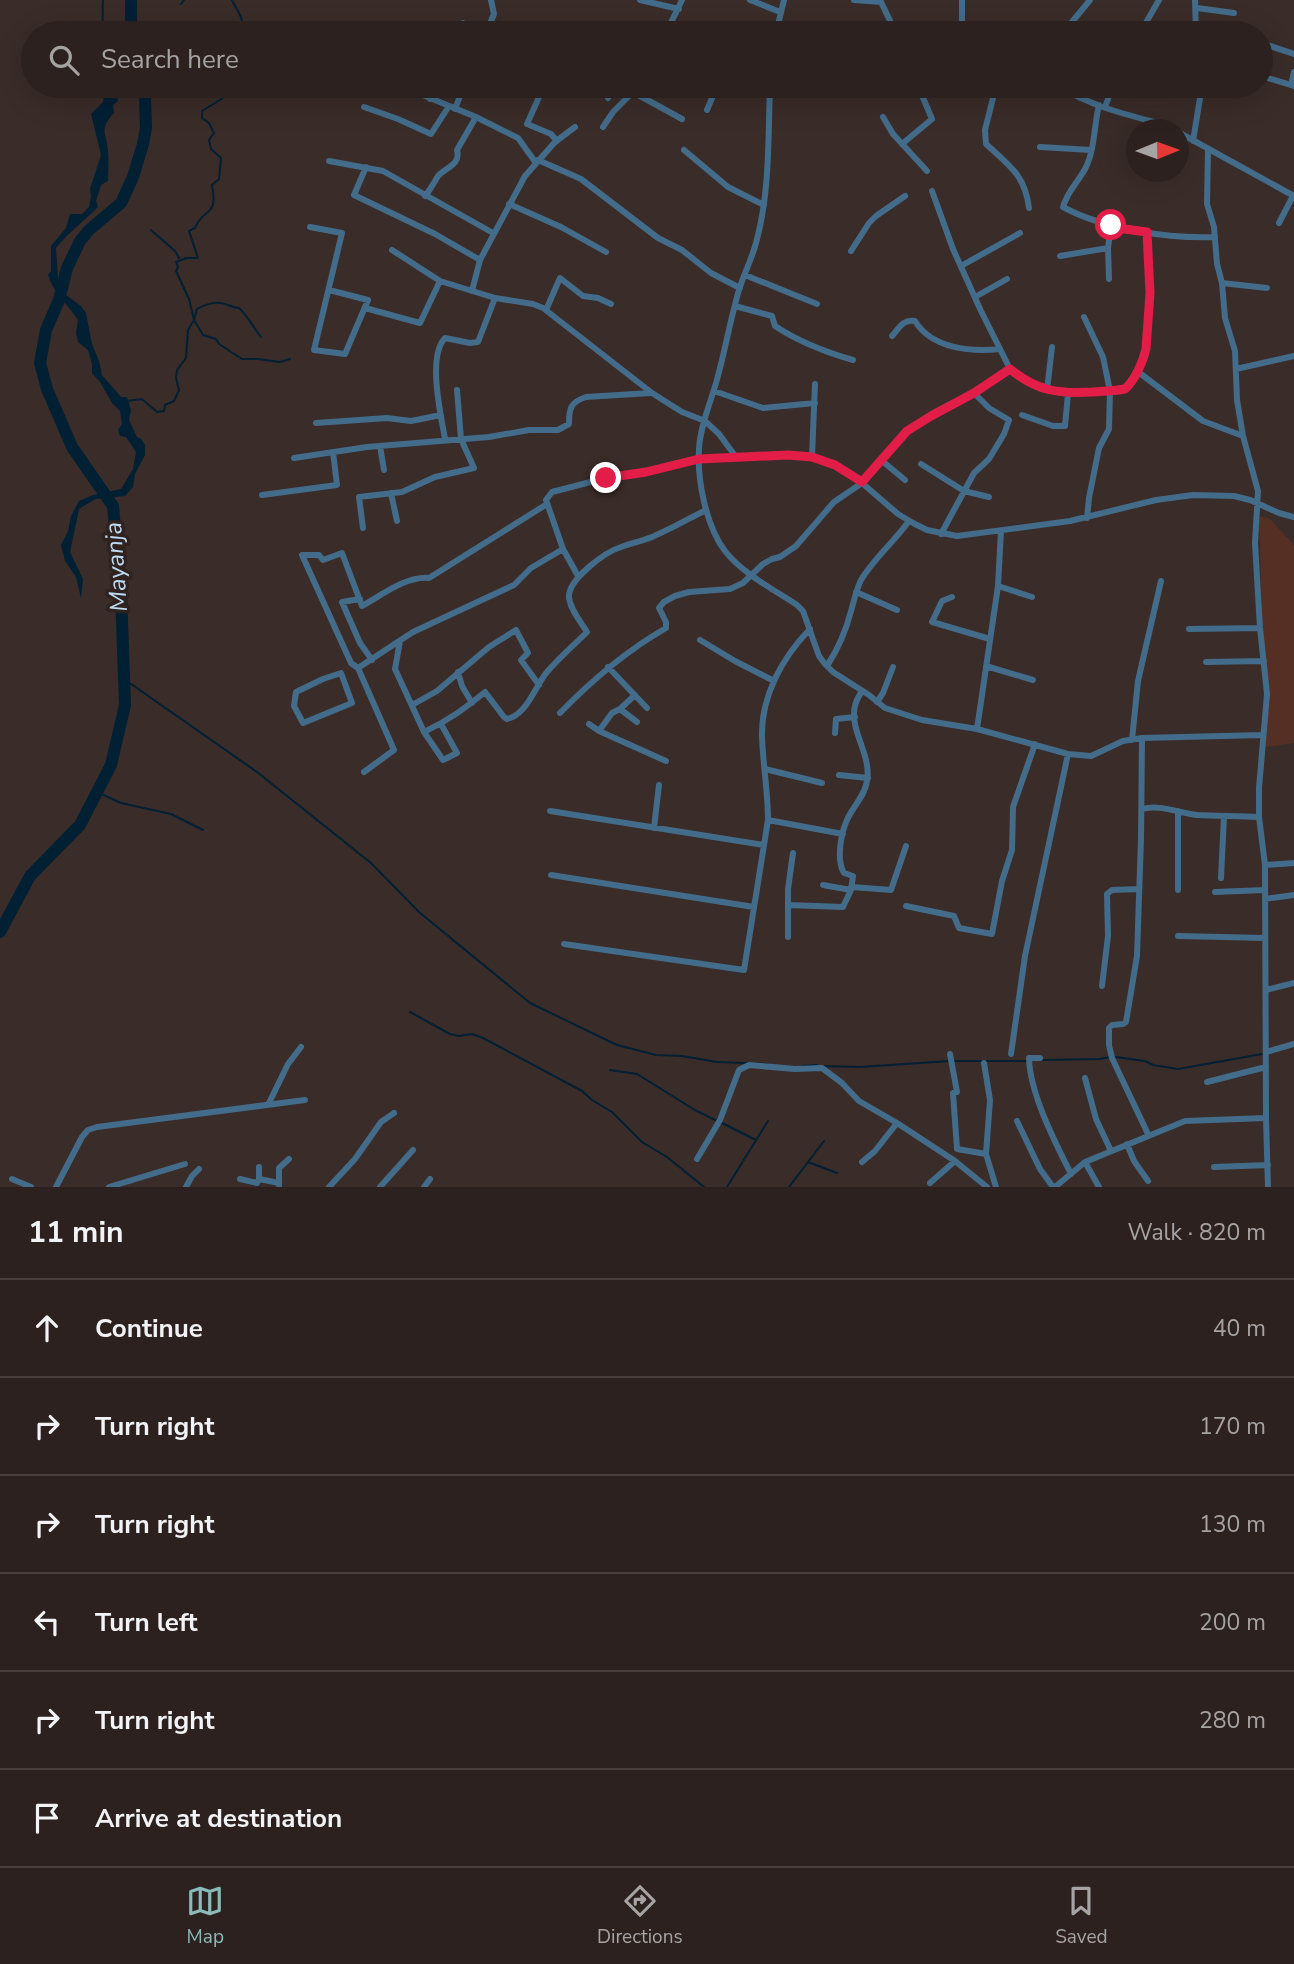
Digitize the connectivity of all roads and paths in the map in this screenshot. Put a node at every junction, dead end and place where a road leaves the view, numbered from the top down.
1 (491, 0) edge
2 (640, 0) edge
3 (682, 0) edge
4 (750, 0) edge
5 (784, 0) edge
6 (854, 0) edge
7 (961, 0) edge
8 (1090, 0) edge
9 (1159, 0) edge
10 (1195, 0) edge
11 (881, 1) edge
12 (1197, 8) junction
13 (678, 9) junction
14 (780, 12) junction
15 (1234, 13) dead end
16 (491, 21) edge
17 (673, 21) edge
18 (778, 21) edge
19 (890, 21) edge
20 (962, 21) edge
21 (1073, 21) edge
22 (1147, 21) edge
23 (1196, 21) edge
24 (1273, 47) edge
25 (1294, 54) edge
26 (1294, 72) edge
27 (1273, 79) edge
28 (1292, 85) edge
29 (457, 98) edge
30 (539, 98) edge
31 (626, 98) edge
32 (648, 98) edge
33 (712, 98) edge
34 (769, 98) edge
35 (923, 98) edge
36 (993, 98) edge
37 (1085, 98) edge
38 (1106, 98) edge
39 (1200, 98) edge
40 (430, 99) edge
41 (1102, 106) junction
42 (364, 107) dead end
43 (452, 108) junction
44 (707, 110) dead end
45 (476, 117) junction
46 (883, 117) dead end
47 (682, 119) dead end
48 (1140, 119) edge
49 (575, 127) dead end
50 (603, 127) dead end
51 (1189, 138) edge
52 (557, 141) junction
53 (1194, 141) junction
54 (902, 144) junction
55 (1040, 147) dead end
56 (1208, 149) junction
57 (684, 150) dead end
58 (1091, 150) junction
59 (537, 161) junction
60 (329, 162) dead end
61 (366, 167) junction
62 (927, 171) dead end
63 (932, 191) dead end
64 (425, 196) junction
65 (905, 196) dead end
66 (1294, 196) edge
67 (509, 204) junction
68 (764, 205) junction
69 (1030, 208) dead end
70 (1279, 223) dead end
71 (1111, 225) junction
72 (310, 227) dead end
73 (1147, 232) junction
74 (493, 233) junction
75 (1020, 233) dead end
76 (1215, 237) junction
77 (1108, 248) junction
78 (392, 250) dead end
79 (851, 251) dead end
80 (606, 253) dead end
81 (1060, 256) dead end
82 (480, 260) junction
83 (961, 265) junction
84 (745, 275) junction
85 (1007, 279) dead end
86 (1109, 279) dead end
87 (440, 281) junction
88 (1222, 284) junction
89 (740, 288) junction
90 (1267, 288) dead end
91 (329, 290) junction
92 (472, 291) junction
93 (975, 297) junction
94 (495, 298) junction
95 (611, 304) dead end
96 (817, 304) dead end
97 (736, 306) junction
98 (365, 308) junction
99 (546, 310) junction
100 (1084, 317) dead end
101 (892, 336) dead end
102 (1052, 347) dead end
103 (1000, 349) junction
104 (1294, 356) edge
105 (853, 360) dead end
106 (1010, 369) junction
107 (1237, 369) junction
108 (1137, 371) junction
109 (815, 384) dead end
110 (457, 390) dead end
111 (1047, 390) junction
112 (714, 391) junction
113 (1110, 391) junction
114 (652, 393) junction
115 (974, 393) junction
116 (1068, 394) junction
117 (815, 403) junction
118 (441, 415) junction
119 (1022, 415) dead end
120 (705, 421) junction
121 (316, 422) dead end
122 (1243, 436) junction
123 (445, 439) junction
124 (461, 439) junction
125 (380, 446) junction
126 (333, 452) junction
127 (294, 457) dead end
128 (736, 457) junction
129 (812, 457) junction
130 (699, 459) junction
131 (881, 460) junction
132 (921, 464) dead end
133 (384, 470) dead end
134 (905, 480) dead end
135 (862, 482) junction
136 (964, 491) junction
137 (391, 493) junction
138 (262, 495) dead end
139 (989, 497) dead end
140 (1258, 503) junction
141 (547, 504) junction
142 (706, 510) junction
143 (1294, 517) edge
144 (1087, 518) junction
145 (397, 521) dead end
146 (909, 521) junction
147 (363, 528) dead end
148 (1002, 531) junction
149 (942, 534) junction
150 (563, 549) junction
151 (578, 576) junction
152 (753, 576) junction
153 (1161, 581) dead end
154 (998, 586) junction
155 (856, 592) junction
156 (952, 597) dead end
157 (1032, 597) dead end
158 (360, 599) junction
159 (897, 610) dead end
160 (1260, 628) junction
161 (810, 629) junction
162 (1189, 629) dead end
163 (990, 639) junction
164 (700, 640) dead end
165 (401, 641) junction
166 (372, 660) junction
167 (1264, 661) junction
168 (1206, 662) dead end
169 (827, 666) junction
170 (986, 666) junction
171 (608, 667) junction
172 (893, 667) dead end
173 (358, 668) junction
174 (458, 672) junction
175 (1034, 680) dead end
176 (774, 681) junction
177 (538, 685) junction
178 (307, 688) joint
179 (862, 691) junction
180 (635, 695) junction
181 (877, 702) junction
182 (472, 703) junction
183 (412, 705) junction
184 (620, 709) junction
185 (647, 709) dead end
186 (560, 713) dead end
187 (855, 717) junction
188 (637, 722) dead end
189 (442, 723) junction
190 (589, 724) dead end
191 (977, 729) junction
192 (599, 730) junction
193 (424, 732) junction
194 (835, 733) dead end
195 (1263, 735) junction
196 (1142, 738) junction
197 (1132, 740) junction
198 (1035, 744) junction
199 (1068, 754) junction
200 (666, 761) dead end
201 (765, 769) junction
202 (365, 772) dead end
203 (839, 775) dead end
204 (868, 778) junction
205 (821, 783) dead end
206 (659, 785) dead end
207 (1142, 809) junction
208 (550, 811) dead end
209 (1178, 811) junction
210 (1224, 816) junction
211 (1259, 817) junction
212 (768, 820) junction
213 (654, 828) junction
214 (842, 835) junction
215 (764, 845) junction
216 (906, 846) dead end
217 (793, 853) dead end
218 (1294, 863) edge
219 (1265, 865) junction
220 (551, 875) dead end
221 (1221, 878) dead end
222 (823, 885) dead end
223 (852, 888) junction
224 (1139, 889) junction
225 (1178, 890) dead end
226 (1265, 890) junction
227 (1215, 891) dead end
228 (1294, 895) edge
229 (1265, 899) junction
230 (788, 905) junction
231 (906, 906) dead end
232 (754, 907) junction
233 (1178, 936) dead end
234 (788, 937) dead end
235 (1265, 938) junction
236 (564, 944) dead end
237 (1294, 983) edge
238 (1102, 986) dead end
239 (1266, 990) junction
240 (1294, 1044) edge
241 (301, 1048) dead end
242 (1266, 1052) junction
243 (1011, 1054) dead end
244 (1040, 1058) dead end
245 (950, 1059) dead end
246 (984, 1063) dead end
247 (1266, 1067) junction
248 (1085, 1078) dead end
249 (1207, 1082) dead end
250 (305, 1100) dead end
251 (268, 1105) junction
252 (394, 1113) dead end
253 (1266, 1118) junction
254 (1017, 1121) dead end
255 (897, 1123) junction
256 (1148, 1135) junction
257 (1127, 1144) junction
258 (413, 1150) dead end
259 (1111, 1151) junction
260 (986, 1154) junction
261 (289, 1159) dead end
262 (697, 1159) dead end
263 (955, 1161) junction
264 (1085, 1162) junction
265 (862, 1163) dead end
266 (185, 1164) dead end
267 (1268, 1165) junction
268 (259, 1167) dead end
269 (1214, 1167) dead end
270 (200, 1169) dead end
271 (1071, 1174) junction
272 (12, 1179) dead end
273 (240, 1179) dead end
274 (259, 1179) junction
275 (430, 1179) dead end
276 (1148, 1181) dead end
277 (930, 1183) dead end
278 (279, 1185) edge
279 (31, 1187) edge
280 (56, 1187) edge
281 (109, 1187) edge
282 (187, 1187) edge
283 (329, 1187) edge
284 (380, 1187) edge
285 (425, 1187) edge
286 (987, 1187) edge
287 (996, 1187) edge
288 (1054, 1187) edge
289 (1099, 1187) edge
290 (1268, 1187) edge

1 - 16 street
2 - 13 street
3 - 13 street
4 - 14 street
5 - 14 street
6 - 11 street
7 - 20 street
8 - 21 street
9 - 22 street
10 - 12 street
11 - 19 street
12 - 15 street
12 - 23 street
13 - 17 street
14 - 18 street
24 - 25 street
26 - 28 street
27 - 28 street
29 - 43 street
30 - 52 street
31 - 50 street
32 - 47 street
33 - 44 street
34 - 68 street
35 - 54 street
36 - 69 street
37 - 41 street
38 - 41 street
39 - 53 street
40 - 43 street
41 - 48 street
41 - 58 street
42 - 43 street
43 - 45 street
45 - 59 street
45 - 64 street
46 - 54 street
49 - 52 street
51 - 53 street
52 - 59 street
53 - 56 street
54 - 62 street
55 - 58 street
56 - 66 street
56 - 76 street
57 - 68 street
58 - 71 street
59 - 67 street
59 - 89 street
60 - 61 street
61 - 64 street
61 - 82 street
63 - 83 street
64 - 74 street
65 - 79 street
66 - 70 street
67 - 74 street
67 - 80 street
68 - 84 street
71 - 73 street
71 - 77 street
72 - 91 street
73 - 76 street
73 - 108 street
74 - 82 street
75 - 83 street
76 - 88 street
77 - 81 street
77 - 86 street
78 - 87 street
82 - 92 street
83 - 93 street
84 - 89 street
84 - 96 street
85 - 93 street
87 - 92 street
87 - 98 street
88 - 90 street
88 - 107 street
89 - 97 street
91 - 98 street
91 - 98 street
92 - 94 street
93 - 103 street
94 - 99 street
94 - 118 street
95 - 99 street
97 - 105 street
97 - 112 street
99 - 114 street
100 - 113 street
101 - 103 street
102 - 111 street
103 - 106 street
104 - 107 street
106 - 111 street
106 - 115 street
107 - 122 street
108 - 113 street
108 - 122 street
109 - 117 street
110 - 124 street
111 - 116 street
112 - 117 street
112 - 120 street
113 - 116 street
113 - 144 street
114 - 120 street
114 - 124 street
115 - 131 street
115 - 136 street
116 - 119 street
117 - 129 street
118 - 121 street
118 - 123 street
120 - 128 street
120 - 130 street
122 - 140 street
123 - 124 street
123 - 125 street
124 - 137 street
125 - 126 street
125 - 133 street
126 - 127 street
126 - 138 street
128 - 129 street
128 - 130 street
129 - 135 street
130 - 141 street
130 - 142 street
131 - 134 street
131 - 135 street
132 - 136 street
135 - 146 street
135 - 152 street
136 - 139 street
136 - 149 street
137 - 145 street
137 - 147 street
140 - 143 street
140 - 144 street
140 - 160 street
141 - 150 street
141 - 158 street
142 - 151 street
142 - 152 street
144 - 148 street
146 - 149 street
146 - 155 street
148 - 149 street
148 - 154 street
150 - 151 street
150 - 165 street
151 - 177 street
152 - 161 street
152 - 171 street
153 - 197 street
154 - 157 street
154 - 163 street
155 - 159 street
155 - 169 street
156 - 163 street
158 - 166 street
158 - 173 street
160 - 162 street
160 - 167 street
161 - 169 street
161 - 176 street
163 - 170 street
164 - 176 street
165 - 166 street
165 - 183 street
166 - 173 street
167 - 168 street
167 - 195 street
169 - 179 street
170 - 175 street
170 - 191 street
171 - 180 street
171 - 186 street
172 - 181 street
173 - 202 street
174 - 177 street
174 - 182 street
174 - 183 street
176 - 201 street
177 - 182 street
178 - 178 street
179 - 181 street
179 - 187 street
180 - 184 street
180 - 185 street
181 - 191 street
182 - 189 street
183 - 193 street
184 - 188 street
184 - 192 street
187 - 194 street
187 - 204 street
189 - 193 street
189 - 193 street
190 - 192 street
191 - 198 street
192 - 200 street
195 - 196 street
195 - 211 street
196 - 197 street
196 - 207 street
197 - 199 street
198 - 199 street
198 - 231 street
199 - 243 street
201 - 205 street
201 - 212 street
203 - 204 street
204 - 214 street
206 - 213 street
207 - 209 street
207 - 224 street
208 - 213 street
209 - 210 street
209 - 225 street
210 - 211 street
210 - 221 street
211 - 219 street
212 - 214 street
212 - 215 street
213 - 215 street
214 - 223 street
215 - 232 street
216 - 223 street
217 - 230 street
218 - 219 street
219 - 226 street
220 - 232 street
222 - 223 street
223 - 230 street
224 - 238 street
224 - 256 street
226 - 227 street
226 - 229 street
228 - 229 street
229 - 235 street
230 - 234 street
232 - 236 street
233 - 235 street
235 - 239 street
237 - 239 street
239 - 242 street
240 - 242 street
241 - 251 street
242 - 247 street
244 - 271 street
245 - 260 street
246 - 260 street
247 - 249 street
247 - 253 street
248 - 259 street
250 - 251 street
251 - 280 street
252 - 283 street
253 - 256 street
253 - 267 street
254 - 288 street
255 - 262 street
255 - 263 street
255 - 265 street
256 - 257 street
257 - 259 street
257 - 276 street
258 - 284 street
259 - 264 street
260 - 287 street
261 - 278 street
263 - 277 street
263 - 286 street
264 - 271 street
264 - 289 street
266 - 281 street
267 - 269 street
267 - 290 street
268 - 274 street
270 - 282 street
271 - 288 street
272 - 279 street
273 - 274 street
274 - 278 street
275 - 285 street

